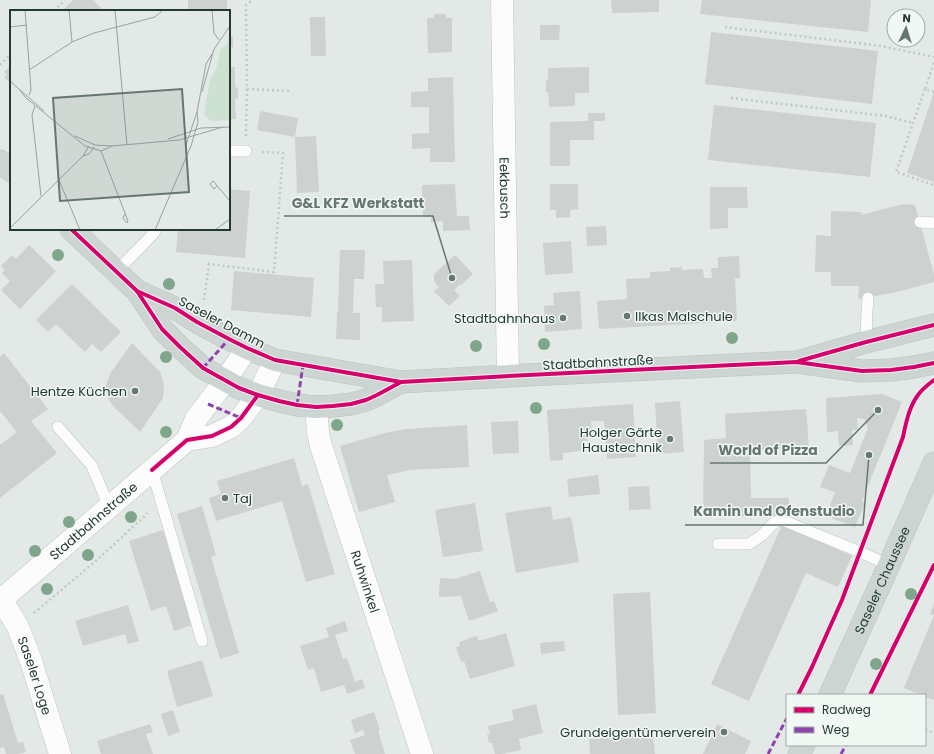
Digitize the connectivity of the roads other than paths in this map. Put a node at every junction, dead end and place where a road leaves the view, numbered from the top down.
1 (502, 0) edge
2 (230, 151) edge
3 (246, 151) road end
4 (0, 161) edge
5 (10, 170) edge
6 (920, 222) dead end
7 (934, 223) edge
8 (156, 230) edge
9 (79, 232) edge
10 (116, 272) junction
11 (137, 291) junction
12 (868, 298) dead end
13 (934, 325) edge
14 (866, 342) junction
15 (247, 348) junction
16 (275, 360) junction
17 (796, 362) junction
18 (934, 363) edge
19 (508, 376) junction
20 (225, 381) junction
21 (401, 382) junction
22 (258, 395) junction
23 (316, 407) junction
24 (58, 427) dead end
25 (187, 440) junction
26 (934, 457) edge
27 (152, 470) junction
28 (109, 507) junction
29 (718, 544) dead end
30 (889, 565) junction
31 (1, 601) edge
32 (202, 641) dead end
33 (830, 694) edge
34 (60, 754) edge
35 (422, 754) edge

1 - 19 street, Eekbusch
2 - 3 lane
4 - 5 main road
6 - 7 lane
8 - 10 lane
9 - 10 main road, Saseler Damm
10 - 11 main road, Saseler Damm
11 - 15 main road, Saseler Damm
11 - 20 main road, Saseler Damm
12 - 14 lane
13 - 14 main road, Stadtbahnstraße
14 - 17 main road, Stadtbahnstraße
15 - 16 main road, Saseler Damm
15 - 20 street, Stadtbahnstraße
16 - 21 main road, Stadtbahnstraße
16 - 22 street
17 - 18 main road, Stadtbahnstraße
17 - 19 main road, Stadtbahnstraße
19 - 21 main road, Stadtbahnstraße
20 - 22 main road, Saseler Damm
20 - 25 street, Stadtbahnstraße
21 - 23 main road, Stadtbahnstraße
22 - 23 main road, Stadtbahnstraße
22 - 25 street
23 - 35 street, Ruhwinkel
24 - 28 lane
25 - 27 street, Stadtbahnstraße
26 - 30 main road, Saseler Chaussee
27 - 28 street, Stadtbahnstraße
27 - 32 lane
28 - 31 street, Stadtbahnstraße
29 - 30 lane
30 - 33 main road, Saseler Chaussee
31 - 34 street, Saseler Loge

